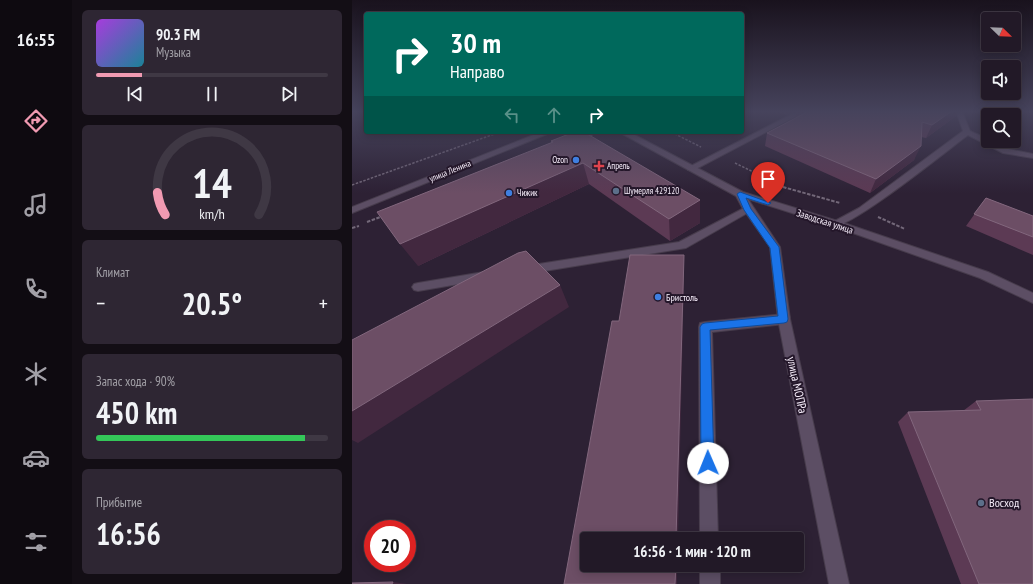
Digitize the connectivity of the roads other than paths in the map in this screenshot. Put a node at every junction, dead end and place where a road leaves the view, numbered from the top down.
1 (532, 138) edge
2 (635, 138) edge
3 (749, 138) edge
4 (959, 138) edge
5 (980, 138) edge
6 (1033, 156) edge
7 (691, 168) junction
8 (740, 194) junction
9 (352, 210) edge
10 (748, 210) junction
11 (836, 224) junction
12 (512, 272) edge
13 (496, 274) edge
14 (418, 287) dead end
15 (1033, 298) edge
16 (784, 319) junction
17 (709, 532) edge
18 (710, 572) edge
19 (710, 584) edge
20 (839, 584) edge

1 - 9 street, улица Ленина
2 - 7 street, Заводская улица
3 - 7 street
4 - 11 street
5 - 6 street
7 - 8 street, Заводская улица
8 - 10 street, улица МОПРа
8 - 11 street, Заводская улица
10 - 12 street
10 - 16 street, улица МОПРа
11 - 15 street, Заводская улица
13 - 14 street
16 - 17 street
16 - 20 street, улица МОПРа
18 - 19 street

